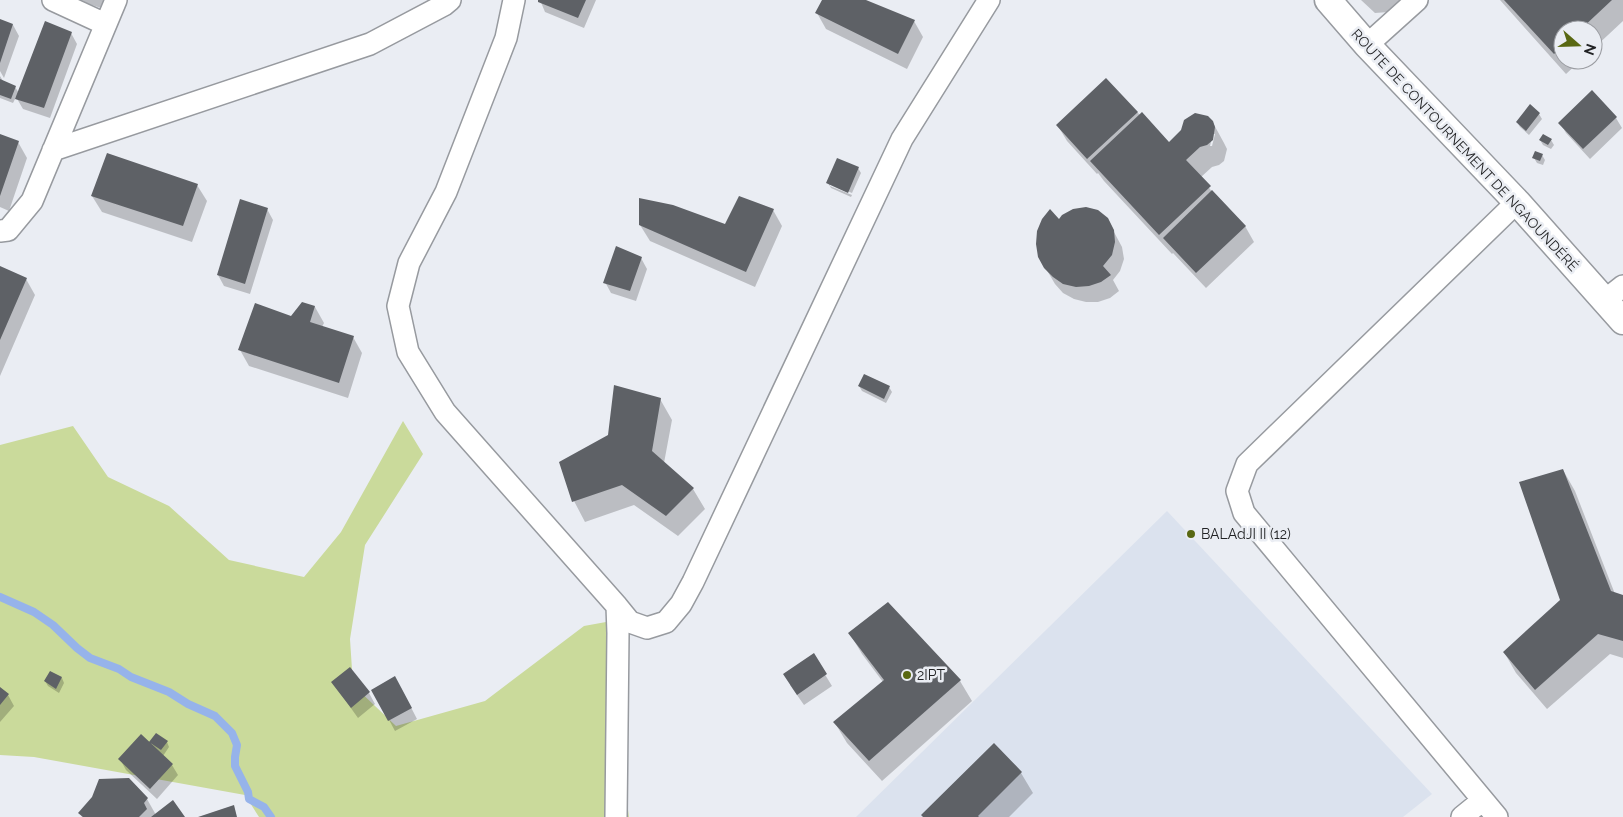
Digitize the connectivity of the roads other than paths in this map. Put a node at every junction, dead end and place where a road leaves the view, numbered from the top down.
1 (54, 0) edge
2 (116, 0) edge
3 (450, 0) edge
4 (514, 0) edge
5 (989, 0) edge
6 (1328, 0) edge
7 (1417, 0) edge
8 (105, 24) junction
9 (1367, 45) junction
10 (53, 150) junction
11 (1517, 202) junction
12 (0, 231) edge
13 (1613, 293) edge
14 (1623, 321) edge
15 (617, 606) junction
16 (1483, 800) junction
17 (616, 817) edge
18 (1462, 817) edge
19 (1497, 817) edge

1 - 8 street
2 - 8 street
3 - 10 street
4 - 15 street
5 - 15 street
6 - 9 street, ROUTE DE CONTOURNEMENT DE NGAOUNDÉRÉ
7 - 9 street
8 - 10 street
9 - 11 street, ROUTE DE CONTOURNEMENT DE NGAOUNDÉRÉ
10 - 12 street
11 - 13 street, ROUTE DE CONTOURNEMENT DE NGAOUNDÉRÉ
11 - 16 street
13 - 14 street, ROUTE DE CONTOURNEMENT DE NGAOUNDÉRÉ
15 - 17 street
16 - 18 street
16 - 19 street

